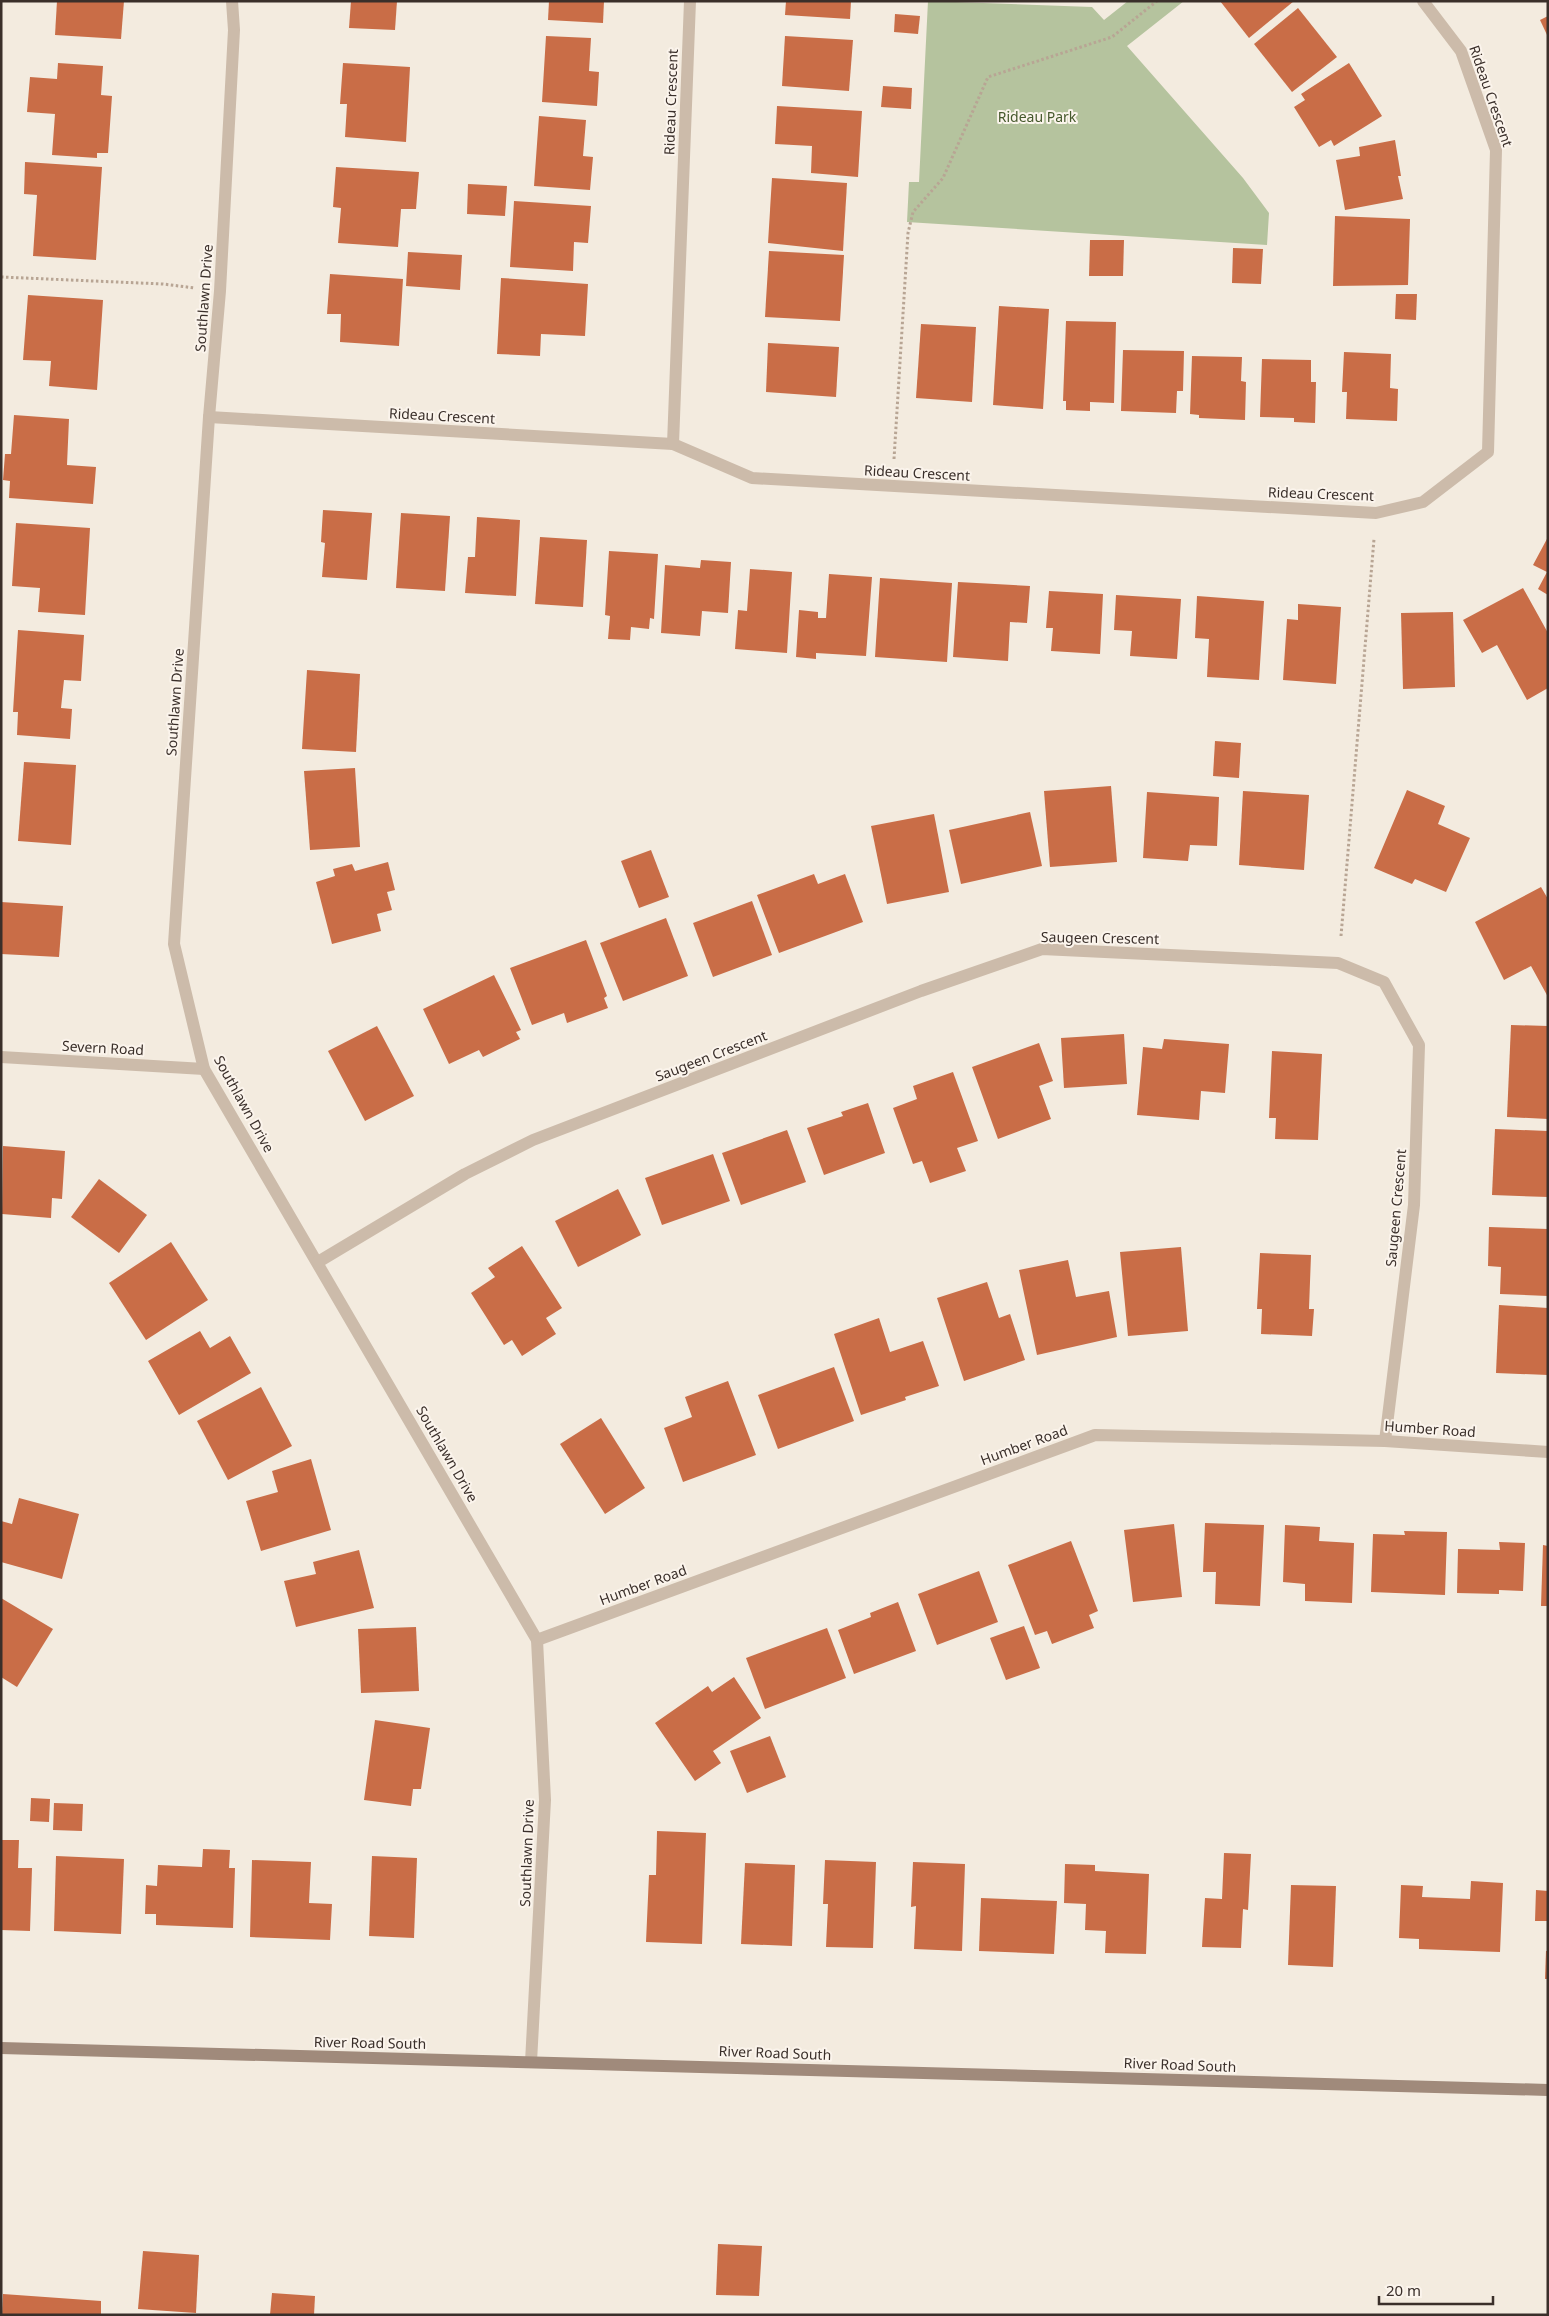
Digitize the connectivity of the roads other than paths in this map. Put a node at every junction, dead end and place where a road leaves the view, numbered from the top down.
1 (232, 1) edge
2 (690, 1) edge
3 (1423, 1) edge
4 (209, 417) junction
5 (673, 444) junction
6 (1, 1057) edge
7 (204, 1069) junction
8 (318, 1262) junction
9 (1385, 1441) junction
10 (1548, 1452) edge
11 (537, 1640) junction
12 (1, 2048) edge
13 (531, 2062) junction
14 (1548, 2090) edge

1 - 4 street, Southlawn Drive
2 - 5 street, Rideau Crescent
3 - 5 street, Rideau Crescent
4 - 5 street, Rideau Crescent
4 - 7 street, Southlawn Drive
6 - 7 street, Severn Road
7 - 8 street, Southlawn Drive
8 - 9 street, Saugeen Crescent
8 - 11 street, Southlawn Drive
9 - 10 street, Humber Road
9 - 11 street, Humber Road
11 - 13 street, Southlawn Drive
12 - 13 street, River Road South
13 - 14 street, River Road South

